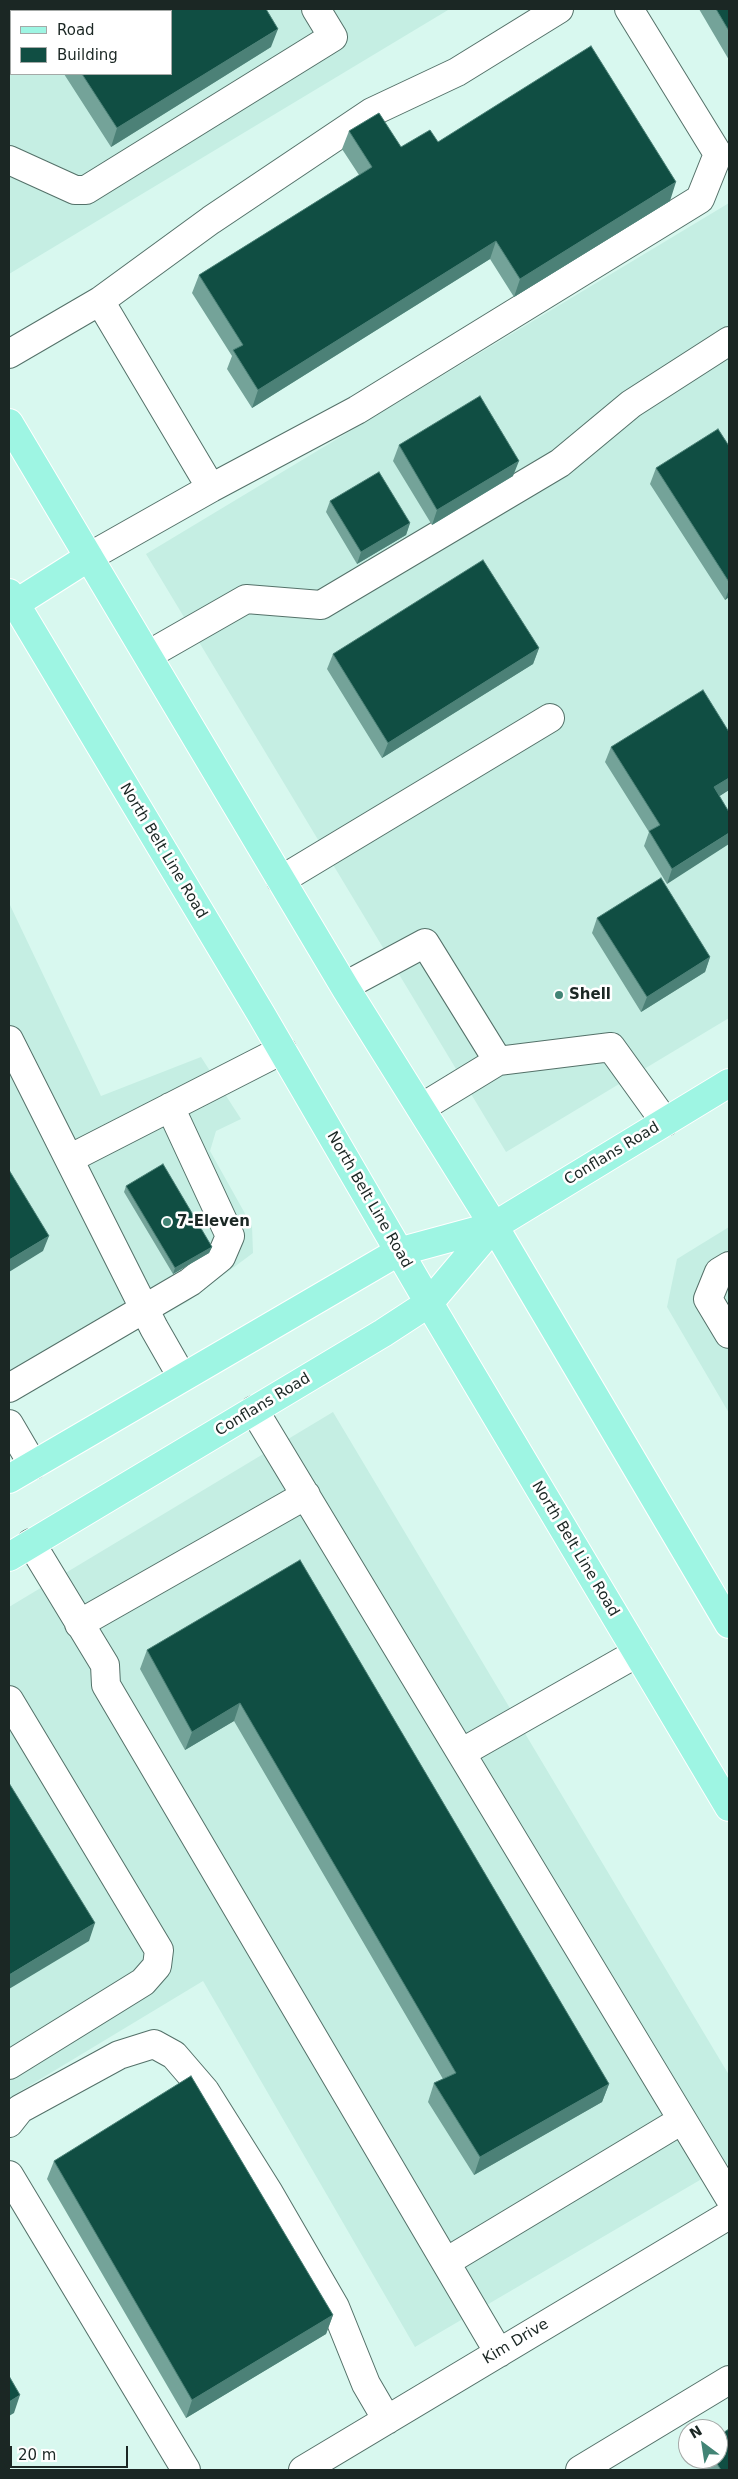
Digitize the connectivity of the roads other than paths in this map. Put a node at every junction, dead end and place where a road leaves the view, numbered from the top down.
1 (316, 9) edge
2 (559, 9) edge
3 (629, 9) edge
4 (9, 160) edge
5 (100, 301) junction
6 (729, 341) edge
7 (9, 354) edge
8 (9, 423) edge
9 (211, 488) junction
10 (89, 557) junction
11 (11, 602) edge
12 (148, 655) junction
13 (550, 718) dead end
14 (281, 880) junction
15 (344, 986) junction
16 (9, 1040) edge
17 (282, 1050) junction
18 (498, 1061) junction
19 (729, 1083) edge
20 (170, 1107) junction
21 (421, 1108) junction
22 (665, 1122) junction
23 (69, 1159) junction
24 (494, 1226) junction
25 (398, 1252) junction
26 (729, 1266) edge
27 (429, 1303) junction
28 (144, 1308) junction
29 (729, 1332) edge
30 (182, 1377) junction
31 (9, 1388) edge
32 (254, 1410) junction
33 (9, 1424) edge
34 (33, 1465) junction
35 (9, 1479) edge
36 (306, 1495) junction
37 (20, 1550) edge
38 (79, 1624) junction
39 (729, 1624) edge
40 (637, 1653) junction
41 (9, 1700) edge
42 (461, 1753) junction
43 (729, 1808) edge
44 (9, 2065) edge
45 (682, 2120) junction
46 (9, 2123) edge
47 (9, 2175) edge
48 (729, 2197) edge
49 (729, 2215) edge
50 (446, 2262) junction
51 (499, 2353) junction
52 (729, 2380) edge
53 (387, 2420) junction
54 (186, 2470) edge
55 (303, 2470) edge
56 (580, 2470) edge

1 - 4 street
2 - 5 street
3 - 9 street
5 - 7 street
5 - 9 street
6 - 12 street
8 - 10 main road
9 - 10 street
10 - 11 main road
10 - 12 main road
11 - 17 main road, North Belt Line Road
12 - 14 main road
13 - 14 street
14 - 15 main road
15 - 18 street
15 - 21 main road
16 - 23 street
17 - 20 street
17 - 25 main road, North Belt Line Road
18 - 21 street
18 - 22 street
19 - 22 main road, Conflans Road
20 - 23 street
20 - 28 street
21 - 24 main road
22 - 24 main road, Conflans Road
23 - 28 street
24 - 25 main road, Conflans Road
24 - 27 main road, Conflans Road
24 - 39 main road
25 - 27 main road, North Belt Line Road
25 - 30 main road, Conflans Road
26 - 29 street
27 - 32 main road, Conflans Road
27 - 40 main road, North Belt Line Road
28 - 30 street
28 - 31 street
30 - 34 main road, Conflans Road
32 - 36 street
32 - 37 main road, Conflans Road
33 - 34 street
34 - 35 main road, Conflans Road
36 - 38 street
36 - 42 street
37 - 38 street
38 - 50 street
40 - 42 street
40 - 43 main road, North Belt Line Road
41 - 44 street
42 - 45 street
45 - 48 street
45 - 50 street
46 - 53 street
47 - 54 street
49 - 51 street, Kim Drive
50 - 51 street
51 - 53 street, Kim Drive
52 - 56 street
53 - 55 street, Kim Drive

